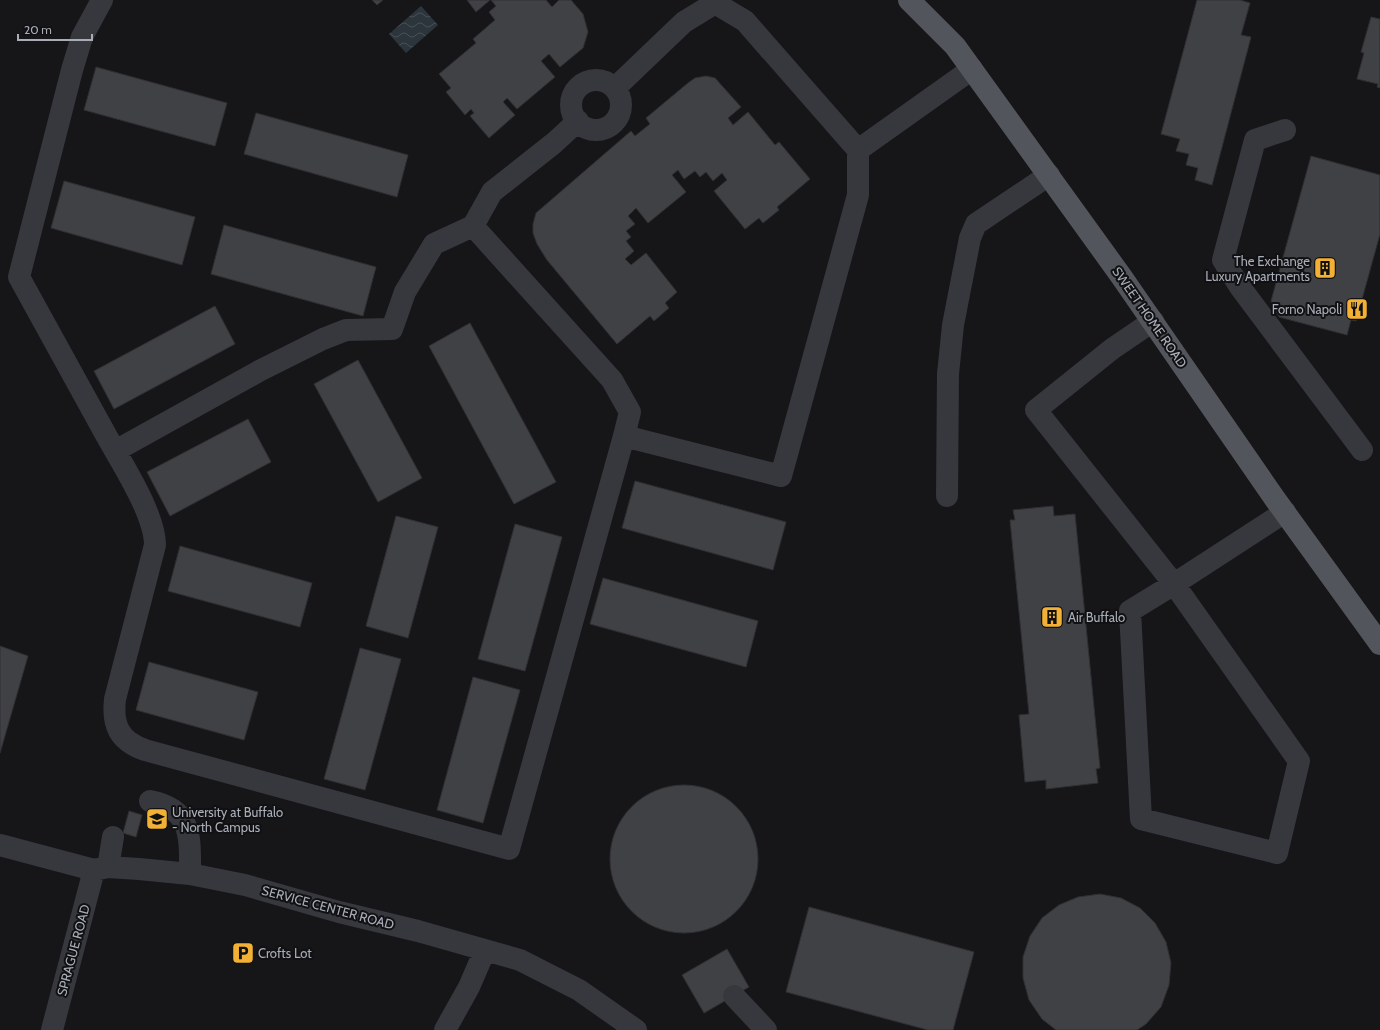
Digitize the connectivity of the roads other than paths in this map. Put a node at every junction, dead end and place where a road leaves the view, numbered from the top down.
1 (102, 0) edge
2 (909, 0) edge
3 (715, 1) edge
4 (972, 69) junction
5 (615, 88) junction
6 (578, 122) junction
7 (1285, 130) dead end
8 (858, 150) junction
9 (1049, 175) junction
10 (473, 226) junction
11 (1152, 320) junction
12 (624, 436) junction
13 (1362, 450) dead end
14 (115, 451) junction
15 (947, 496) dead end
16 (1285, 512) junction
17 (1174, 584) junction
18 (1380, 644) edge
19 (150, 801) dead end
20 (113, 837) dead end
21 (0, 845) edge
22 (101, 868) junction
23 (190, 874) junction
24 (485, 950) junction
25 (734, 996) dead end
26 (52, 1030) edge
27 (445, 1030) edge
28 (636, 1030) edge
29 (766, 1030) edge

1 - 14 street
2 - 4 main road, SWEET HOME ROAD
3 - 5 street
3 - 8 street
4 - 8 street
4 - 9 main road, SWEET HOME ROAD
5 - 6 street
5 - 6 street
6 - 10 street
7 - 13 street
8 - 12 street
9 - 11 main road, SWEET HOME ROAD
9 - 15 street
10 - 12 street
10 - 14 street
11 - 16 main road, SWEET HOME ROAD
11 - 17 street
12 - 14 street
16 - 17 street
16 - 18 main road, SWEET HOME ROAD
17 - 17 street
19 - 23 street
20 - 22 street, SPRAGUE ROAD
21 - 22 street, SERVICE CENTER ROAD
22 - 23 street, SERVICE CENTER ROAD
22 - 26 street, SPRAGUE ROAD
23 - 24 street, SERVICE CENTER ROAD
24 - 27 street
24 - 28 street, SERVICE CENTER ROAD
25 - 29 street

